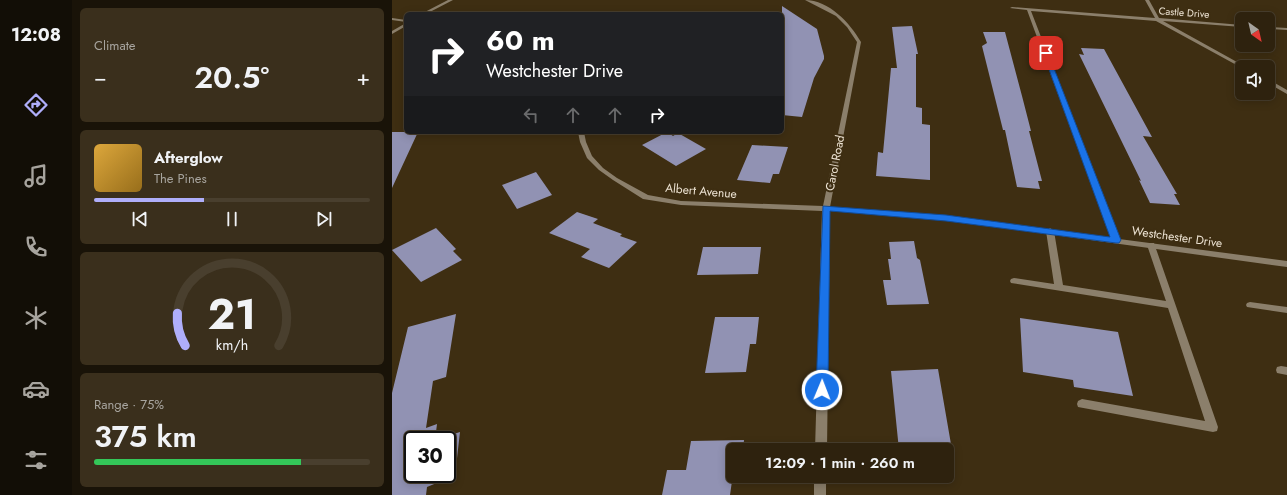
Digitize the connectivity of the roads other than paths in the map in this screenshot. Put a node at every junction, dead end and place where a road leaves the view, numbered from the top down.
1 (451, 0) edge
2 (807, 0) edge
3 (1147, 0) edge
4 (1012, 8) dead end
5 (1029, 10) junction
6 (427, 12) edge
7 (392, 19) edge
8 (1158, 20) junction
9 (404, 22) edge
10 (404, 24) edge
11 (1235, 26) edge
12 (1275, 28) edge
13 (1287, 29) edge
14 (392, 33) edge
15 (1235, 63) edge
16 (1275, 85) edge
17 (1287, 92) edge
18 (581, 134) edge
19 (826, 208) junction
20 (1050, 231) junction
21 (1116, 240) junction
22 (1151, 245) junction
23 (1287, 264) edge
24 (1014, 281) dead end
25 (1059, 288) junction
26 (1170, 305) junction
27 (1250, 305) dead end
28 (1287, 310) edge
29 (1082, 404) dead end
30 (821, 443) edge
31 (820, 483) edge
32 (820, 495) edge

1 - 6 street
2 - 19 street, Carol Road
3 - 8 street
4 - 5 street, Castle Drive
5 - 8 street, Castle Drive
5 - 21 street
7 - 9 street
8 - 11 street, Castle Drive
8 - 15 street
10 - 14 street
12 - 13 street
16 - 17 street
18 - 19 street, Albert Avenue
19 - 20 street, Westchester Drive
19 - 30 street, Carol Road
20 - 21 street, Westchester Drive
20 - 25 street
21 - 22 street, Westchester Drive
22 - 23 street, Westchester Drive
22 - 26 street
24 - 25 street
25 - 26 street
26 - 29 street
27 - 28 street
31 - 32 street

